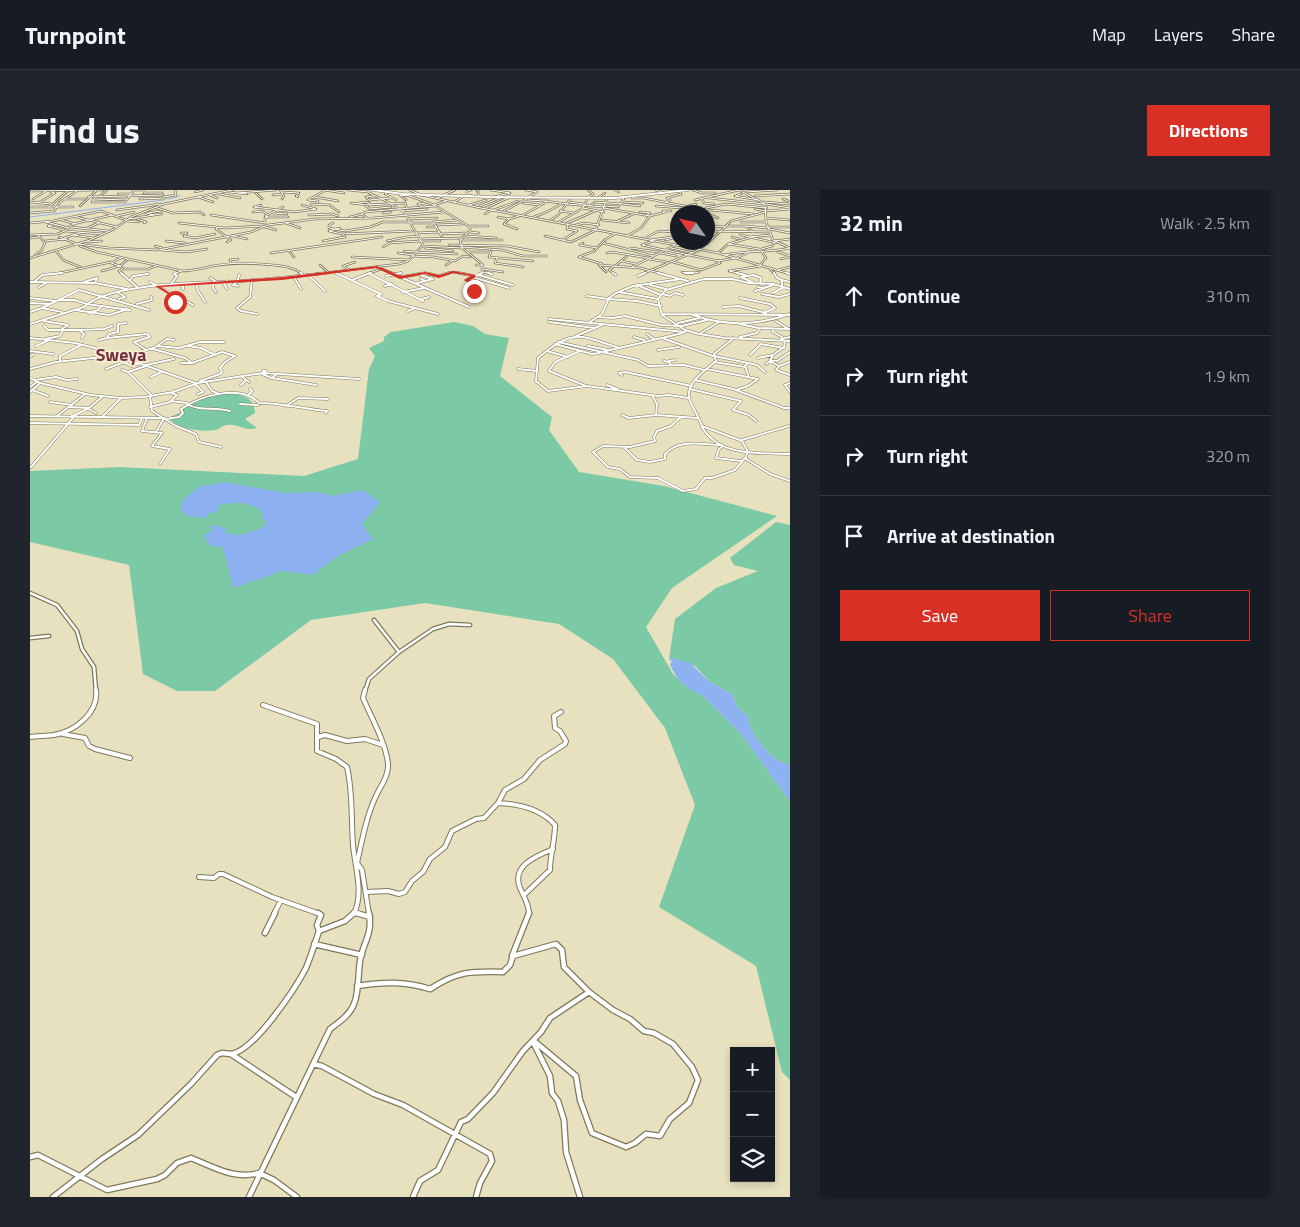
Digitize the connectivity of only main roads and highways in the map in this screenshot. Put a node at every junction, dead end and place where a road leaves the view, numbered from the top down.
1 (375, 190) edge
2 (688, 190) edge
3 (679, 191) edge
4 (478, 193) edge

1 - 4 highway
2 - 3 highway
3 - 4 highway

